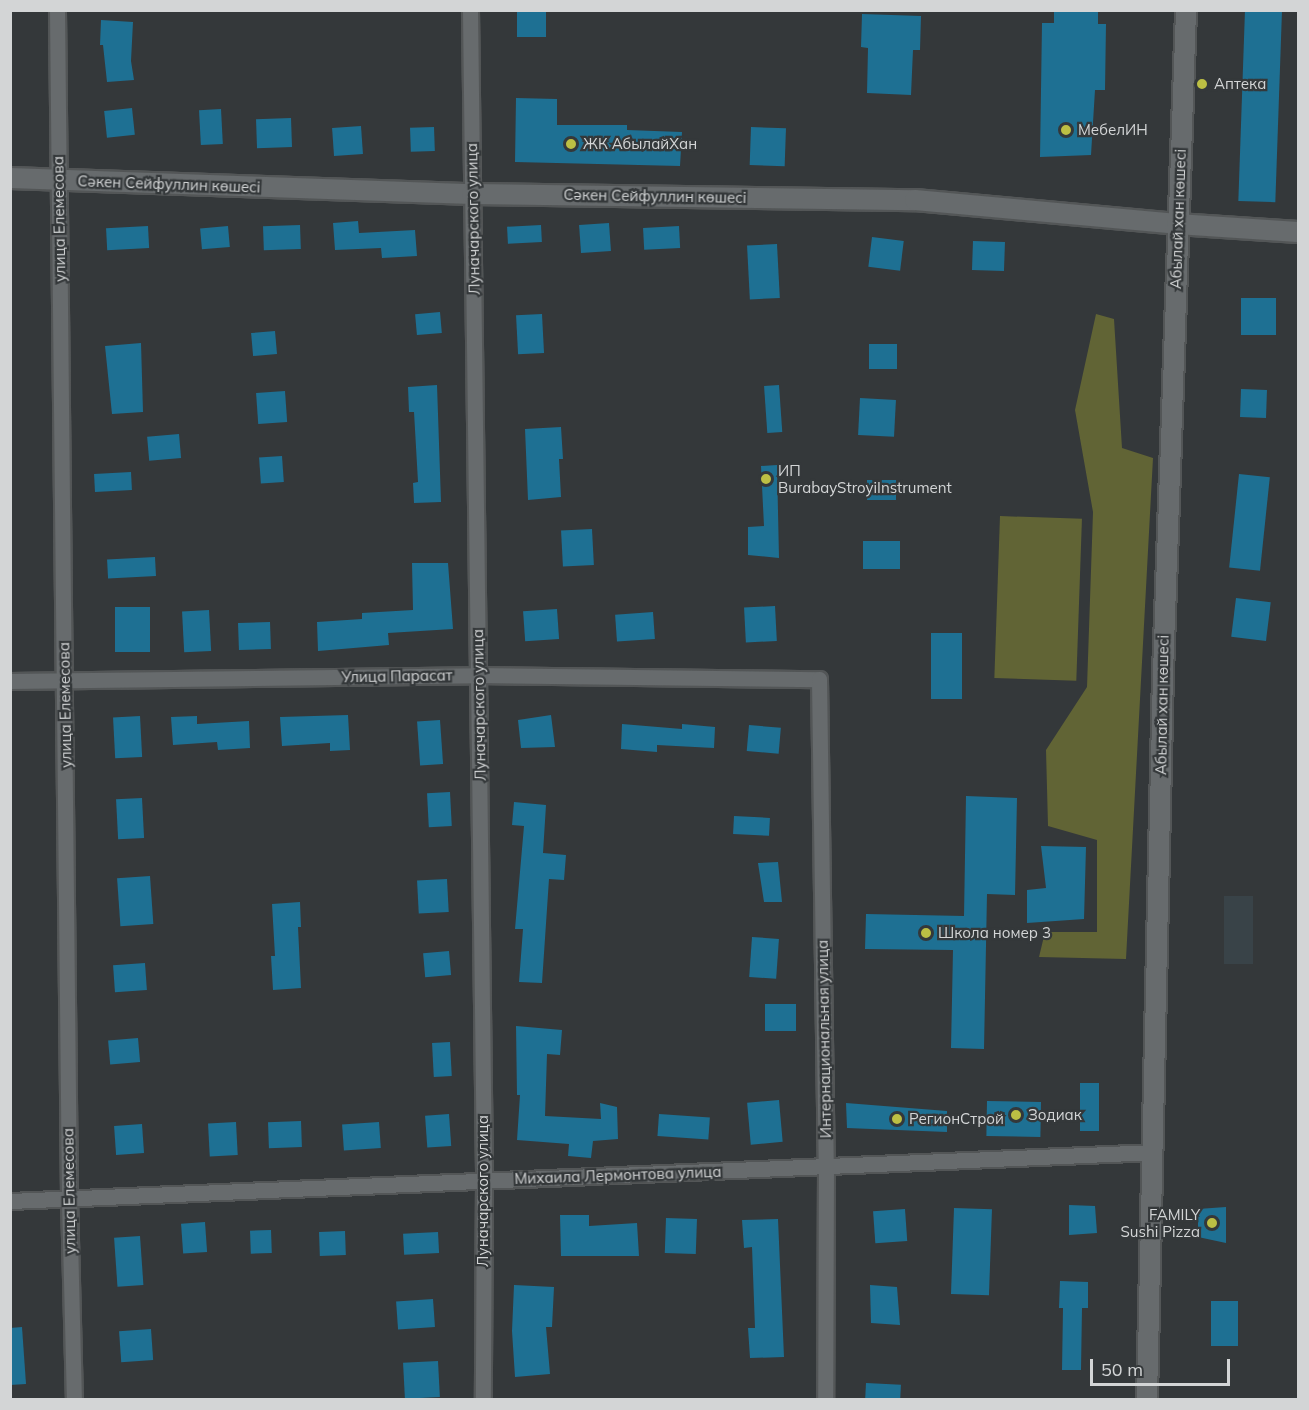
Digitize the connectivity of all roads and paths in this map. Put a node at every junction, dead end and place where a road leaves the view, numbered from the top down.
1 (57, 10) edge
2 (470, 10) edge
3 (1186, 10) edge
4 (10, 178) edge
5 (58, 180) junction
6 (472, 194) junction
7 (1177, 224) junction
8 (1299, 232) edge
9 (478, 675) junction
10 (819, 679) joint
11 (10, 681) edge
12 (65, 681) junction
13 (1154, 1152) junction
14 (826, 1167) junction
15 (484, 1179) junction
16 (69, 1198) junction
17 (10, 1201) edge
18 (74, 1400) edge
19 (483, 1400) edge
20 (825, 1400) edge
21 (1147, 1400) edge

1 - 5 street, улица Елемесова
2 - 6 street, Луначарского улица
3 - 7 street, Абылай хан көшесі
4 - 5 street, Сәкен Сейфуллин көшесі
5 - 6 street, Сәкен Сейфуллин көшесі
5 - 12 street, улица Елемесова
6 - 7 street, Сәкен Сейфуллин көшесі
6 - 9 street, Луначарского улица
7 - 8 street, Сәкен Сейфуллин көшесі
7 - 13 street, Абылай хан көшесі
9 - 10 street, Улица Парасат
9 - 12 street, Улица Парасат
9 - 15 street, Луначарского улица
10 - 14 street, Интернациональная улица
11 - 12 street, Улица Парасат
12 - 16 street, улица Елемесова
13 - 14 street, Михаила Лермонтова улица
13 - 21 street, Абылай хан көшесі
14 - 15 street, Михаила Лермонтова улица
14 - 20 street, Интернациональная улица
15 - 16 street, Михаила Лермонтова улица
15 - 19 street, Луначарского улица
16 - 17 street, Михаила Лермонтова улица
16 - 18 street, улица Елемесова

